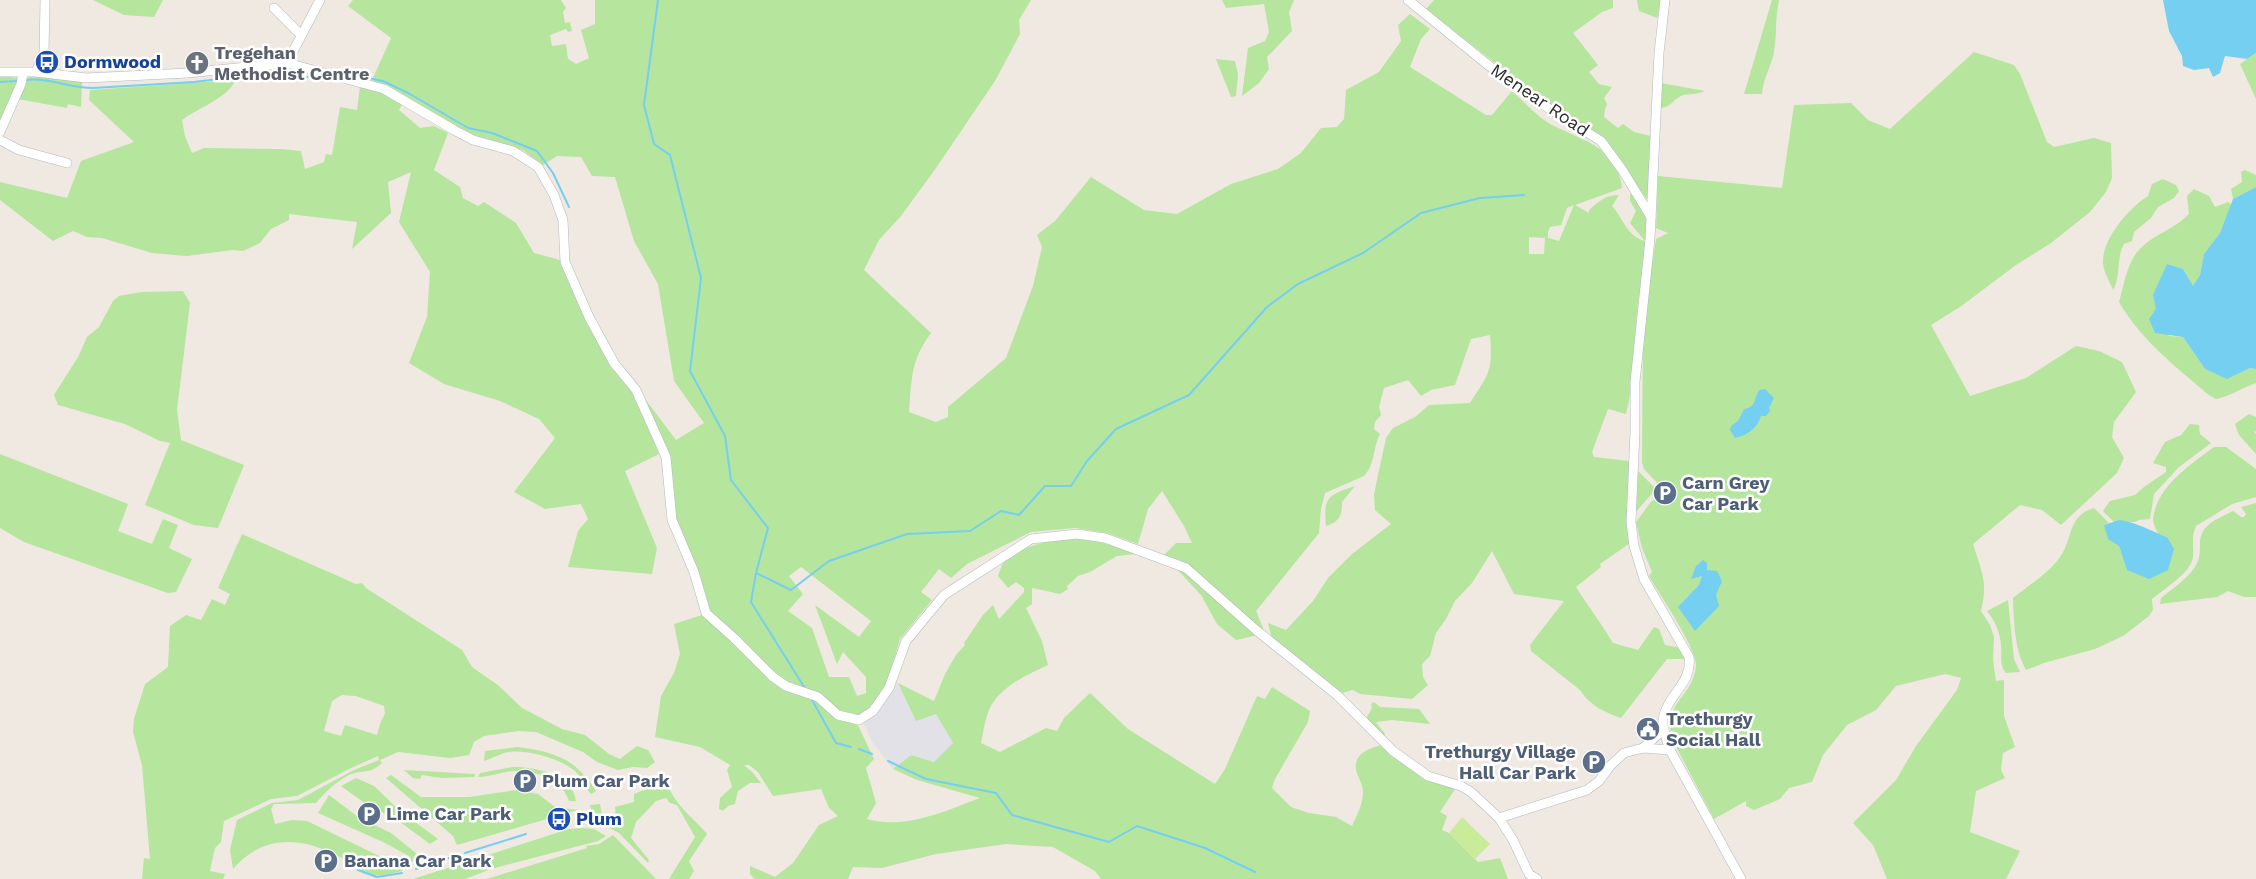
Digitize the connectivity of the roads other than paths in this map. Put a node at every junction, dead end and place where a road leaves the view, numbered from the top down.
1 (45, 0) edge
2 (320, 0) edge
3 (1408, 0) edge
4 (1665, 0) edge
5 (274, 8) dead end
6 (301, 35) junction
7 (287, 63) junction
8 (0, 72) edge
9 (36, 72) junction
10 (22, 79) junction
11 (0, 132) edge
12 (0, 140) edge
13 (67, 163) dead end
14 (1651, 217) junction
15 (1664, 729) junction
16 (1643, 748) junction
17 (1670, 750) junction
18 (1499, 818) junction
19 (1537, 879) edge
20 (1741, 879) edge

1 - 9 street
2 - 6 street
3 - 14 street, Menear Road
4 - 14 street
5 - 6 street
6 - 7 street
7 - 9 street
7 - 18 street
8 - 10 street
9 - 10 street
10 - 11 street
12 - 13 street
14 - 15 street
15 - 16 street
15 - 17 street
16 - 17 street
16 - 18 street
17 - 20 street
18 - 19 street

